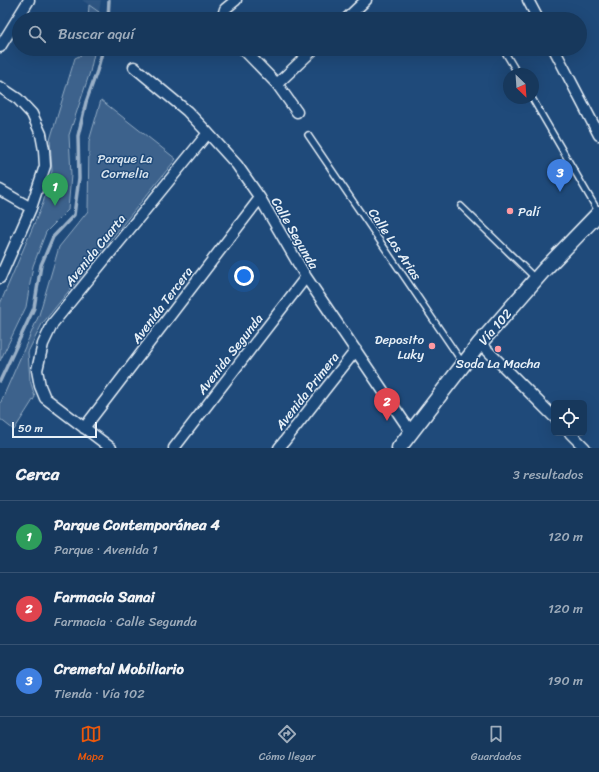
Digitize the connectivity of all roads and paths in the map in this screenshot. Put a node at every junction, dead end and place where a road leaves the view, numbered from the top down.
1 (28, 0) edge
2 (236, 0) edge
3 (366, 0) edge
4 (528, 0) edge
5 (21, 12) edge
6 (224, 12) edge
7 (353, 12) edge
8 (534, 12) edge
9 (12, 27) edge
10 (0, 47) edge
11 (250, 56) edge
12 (307, 56) edge
13 (507, 56) edge
14 (558, 56) edge
15 (134, 66) dead end
16 (514, 68) edge
17 (277, 84) junction
18 (0, 88) edge
19 (535, 104) edge
20 (297, 112) dead end
21 (208, 133) junction
22 (308, 135) dead end
23 (599, 136) edge
24 (0, 190) edge
25 (260, 198) junction
26 (461, 206) dead end
27 (31, 208) junction
28 (599, 213) edge
29 (306, 277) junction
30 (0, 278) edge
31 (536, 280) junction
32 (480, 342) junction
33 (356, 350) junction
34 (464, 364) junction
35 (551, 414) edge
36 (84, 428) junction
37 (411, 432) junction
38 (573, 436) edge
39 (111, 448) edge
40 (174, 448) edge
41 (279, 448) edge
42 (399, 448) edge
43 (585, 448) edge

1 - 5 street
2 - 6 street
3 - 7 street
4 - 8 street
9 - 10 street
11 - 17 street
12 - 17 street
13 - 16 lane
14 - 23 street
15 - 21 street, Calle Segunda
17 - 20 street
18 - 27 street
19 - 28 lane
21 - 25 street, Calle Segunda
21 - 36 street, Avenida Cuarta
22 - 34 lane, Calle Los Arias
24 - 27 street
25 - 29 street, Calle Segunda
25 - 36 street, Avenida Tercera
26 - 31 lane
27 - 30 street
28 - 31 main road, Vía 102
29 - 33 street, Calle Segunda
29 - 40 street, Avenida Segunda
31 - 32 main road, Vía 102
32 - 34 main road, Vía 102
32 - 35 street
33 - 37 street, Calle Segunda
33 - 41 street, Avenida Primera
34 - 37 main road, Vía 102
36 - 39 street
37 - 42 main road, Vía 102
38 - 43 street

